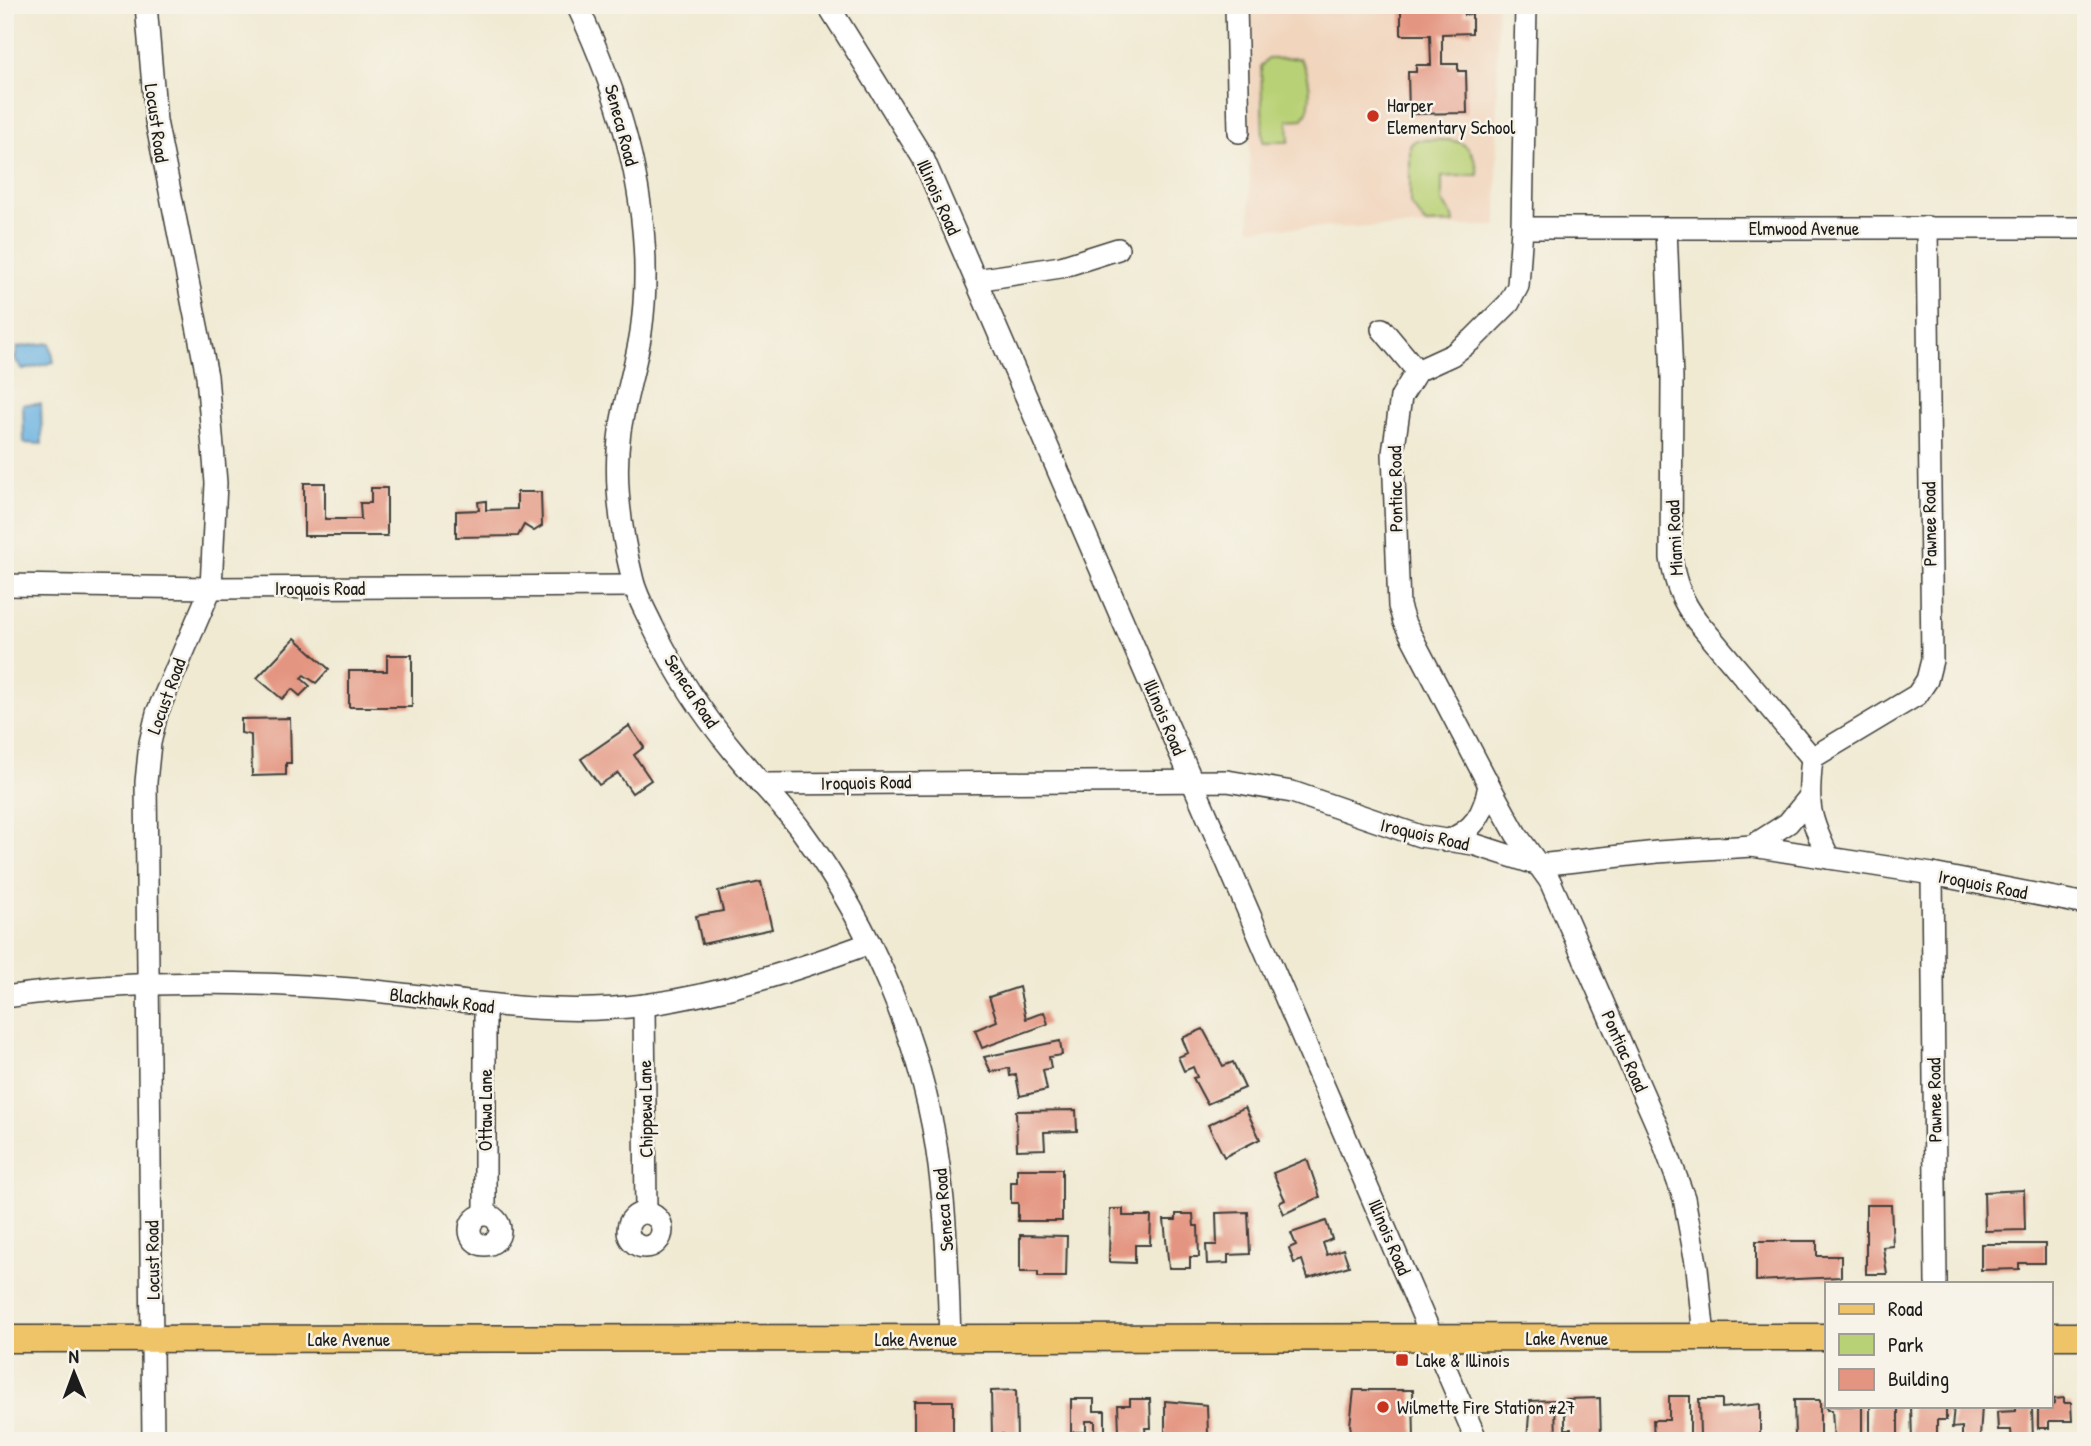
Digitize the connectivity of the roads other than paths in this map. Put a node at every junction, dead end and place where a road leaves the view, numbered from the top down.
1 (146, 5) edge
2 (577, 5) edge
3 (828, 5) edge
4 (1236, 5) edge
5 (1526, 5) edge
6 (1239, 132) dead end
7 (1522, 228) junction
8 (1666, 228) junction
9 (1927, 228) junction
10 (2086, 228) edge
11 (1118, 249) dead end
12 (976, 280) junction
13 (1382, 330) dead end
14 (1417, 371) junction
15 (5, 585) edge
16 (634, 586) junction
17 (211, 588) junction
18 (1812, 758) junction
19 (761, 783) junction
20 (1194, 783) junction
21 (1489, 785) junction
22 (1807, 800) junction
23 (1446, 841) junction
24 (1752, 846) junction
25 (1829, 858) junction
26 (1539, 865) junction
27 (1932, 874) junction
28 (2086, 904) edge
29 (870, 943) junction
30 (149, 984) junction
31 (5, 997) edge
32 (644, 1005) junction
33 (485, 1006) junction
34 (646, 1213) dead end
35 (485, 1214) dead end
36 (1936, 1282) edge
37 (2052, 1336) edge
38 (2086, 1336) edge
39 (1704, 1337) junction
40 (1825, 1337) edge
41 (5, 1339) edge
42 (152, 1339) junction
43 (950, 1339) junction
44 (1435, 1339) junction
45 (153, 1441) edge
46 (1477, 1441) edge

1 - 17 street, Locust Road
2 - 16 street, Seneca Road
3 - 12 street, Illinois Road
4 - 6 street
5 - 7 street
7 - 8 street, Elmwood Avenue
7 - 14 street
8 - 9 street, Elmwood Avenue
8 - 18 street, Miami Road
9 - 10 street, Elmwood Avenue
9 - 18 street, Pawnee Road
11 - 12 street
12 - 20 street, Illinois Road
13 - 14 street
14 - 21 street, Pontiac Road
15 - 17 street, Iroquois Road
16 - 17 street, Iroquois Road
16 - 19 street, Seneca Road
17 - 30 street, Locust Road
18 - 22 street
19 - 20 street, Iroquois Road
19 - 29 street, Seneca Road
20 - 23 street, Iroquois Road
20 - 44 street, Illinois Road
21 - 23 street
21 - 26 street, Pontiac Road
22 - 24 street
22 - 25 street
23 - 26 street, Iroquois Road
24 - 25 street, Iroquois Road
24 - 26 street, Iroquois Road
25 - 27 street, Iroquois Road
26 - 39 street, Pontiac Road
27 - 28 street, Iroquois Road
27 - 36 street, Pawnee Road
29 - 32 street, Blackhawk Road
29 - 43 street, Seneca Road
30 - 31 street, Blackhawk Road
30 - 33 street, Blackhawk Road
30 - 42 street, Locust Road
32 - 33 street, Blackhawk Road
32 - 34 street, Chippewa Lane
33 - 35 street, Ottawa Lane
37 - 38 main road
39 - 40 main road, Lake Avenue
39 - 44 main road, Lake Avenue
41 - 42 main road, Lake Avenue
42 - 43 main road, Lake Avenue
42 - 45 street, Locust Road
43 - 44 main road, Lake Avenue
44 - 46 street, Illinois Road

